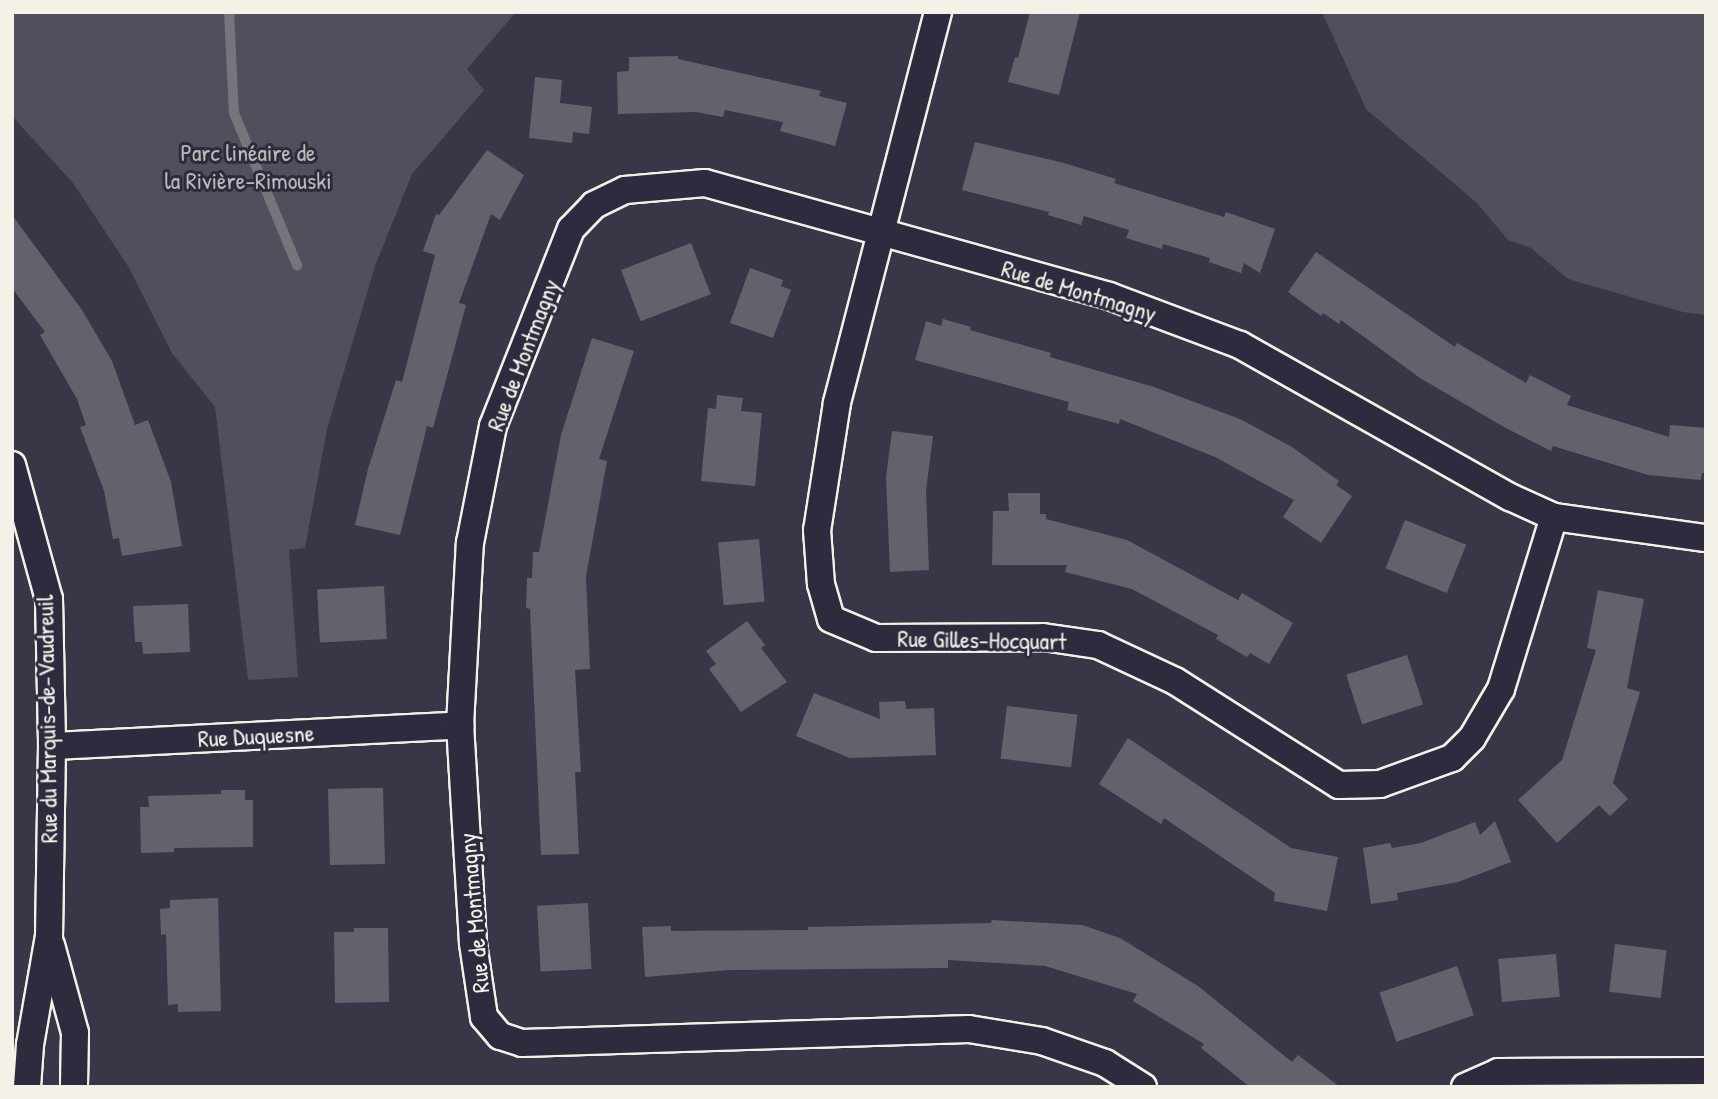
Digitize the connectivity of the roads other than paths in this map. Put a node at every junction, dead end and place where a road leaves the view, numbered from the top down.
1 (938, 12) edge
2 (880, 232) junction
3 (12, 465) edge
4 (1554, 517) junction
5 (1706, 538) edge
6 (460, 725) junction
7 (51, 746) junction
8 (49, 936) junction
9 (1706, 1071) edge
10 (27, 1087) edge
11 (75, 1087) edge
12 (1143, 1087) edge
13 (1465, 1087) edge

1 - 2 street, Rue Gilles-Hocquart
2 - 4 street, Rue de Montmagny
2 - 4 street, Rue Gilles-Hocquart
2 - 6 street, Rue de Montmagny
3 - 7 street, Rue du Marquis-de-Vaudreuil
4 - 5 street, Rue de Montmagny
6 - 7 street, Rue Duquesne
6 - 12 street, Rue de Montmagny
7 - 8 street, Rue du Marquis-de-Vaudreuil
8 - 10 street, Rue du Marquis-de-Vaudreuil
8 - 11 street, Rue du Marquis-de-Vaudreuil
9 - 13 street

